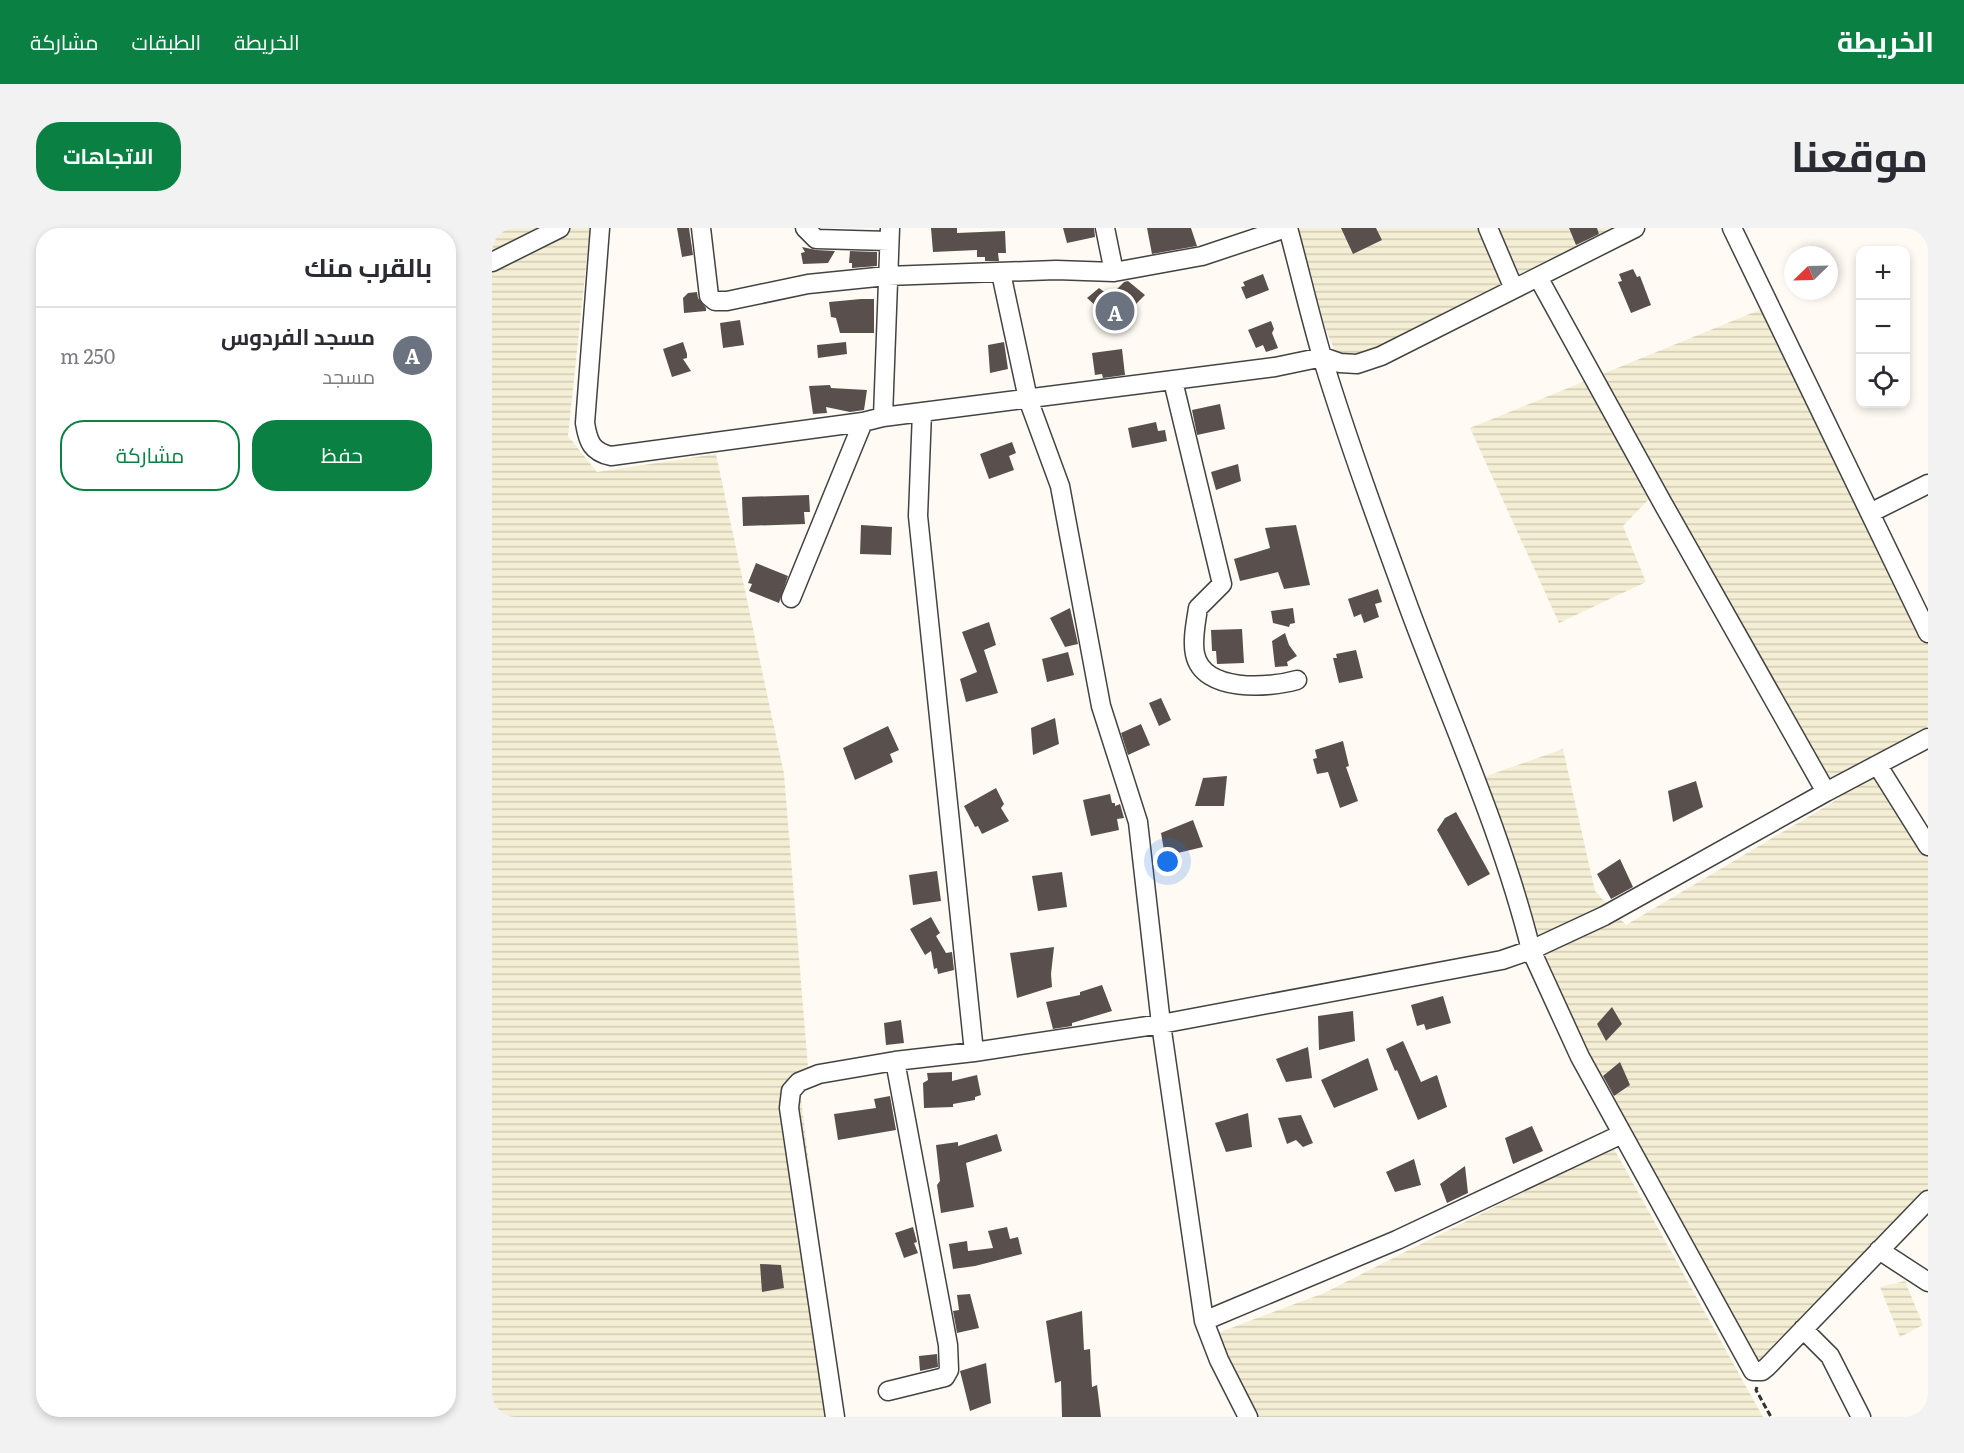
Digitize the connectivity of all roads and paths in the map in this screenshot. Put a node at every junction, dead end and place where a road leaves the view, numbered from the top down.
1 (560, 228) edge
2 (600, 228) edge
3 (701, 228) edge
4 (806, 228) edge
5 (1105, 228) edge
6 (1287, 228) edge
7 (1488, 228) edge
8 (1635, 228) edge
9 (1732, 228) edge
10 (890, 235) edge
11 (492, 262) edge
12 (1114, 272) junction
13 (1001, 273) junction
14 (887, 276) junction
15 (1538, 277) junction
16 (1514, 289) junction
17 (1323, 357) junction
18 (1173, 381) junction
19 (1029, 399) junction
20 (922, 412) junction
21 (883, 417) junction
22 (863, 422) junction
23 (1928, 484) edge
24 (1870, 513) junction
25 (791, 598) dead end
26 (1928, 633) edge
27 (1297, 681) dead end
28 (1928, 738) edge
29 (1878, 766) junction
30 (1826, 792) junction
31 (1928, 846) edge
32 (1531, 950) junction
33 (1161, 1024) junction
34 (974, 1052) junction
35 (896, 1060) junction
36 (1622, 1134) junction
37 (1928, 1200) edge
38 (1879, 1250) junction
39 (1928, 1282) edge
40 (1204, 1321) junction
41 (1803, 1329) junction
42 (1762, 1371) junction
43 (888, 1391) dead end
44 (835, 1417) edge
45 (1248, 1417) edge
46 (1771, 1417) edge
47 (1861, 1417) edge

1 - 11 street
2 - 22 street
3 - 14 street
4 - 10 street
5 - 12 street
6 - 12 street
6 - 17 street
7 - 16 street
8 - 15 street
9 - 24 street
10 - 14 street
12 - 13 street
13 - 14 street
13 - 19 street
14 - 21 street
15 - 16 street
15 - 30 street
16 - 17 street
17 - 18 street
17 - 32 street
18 - 19 street
18 - 27 street
19 - 20 street
19 - 33 street
20 - 21 street
20 - 34 street
21 - 22 street
22 - 25 street
23 - 24 street
24 - 26 street
28 - 29 street
29 - 30 street
29 - 31 street
30 - 32 street
32 - 33 street
32 - 36 street
33 - 34 street
33 - 40 street
34 - 35 street
35 - 43 street
35 - 44 street
36 - 40 street
36 - 42 street
37 - 38 street
38 - 39 street
38 - 41 street
40 - 45 street
41 - 42 street
41 - 47 street
42 - 46 path

